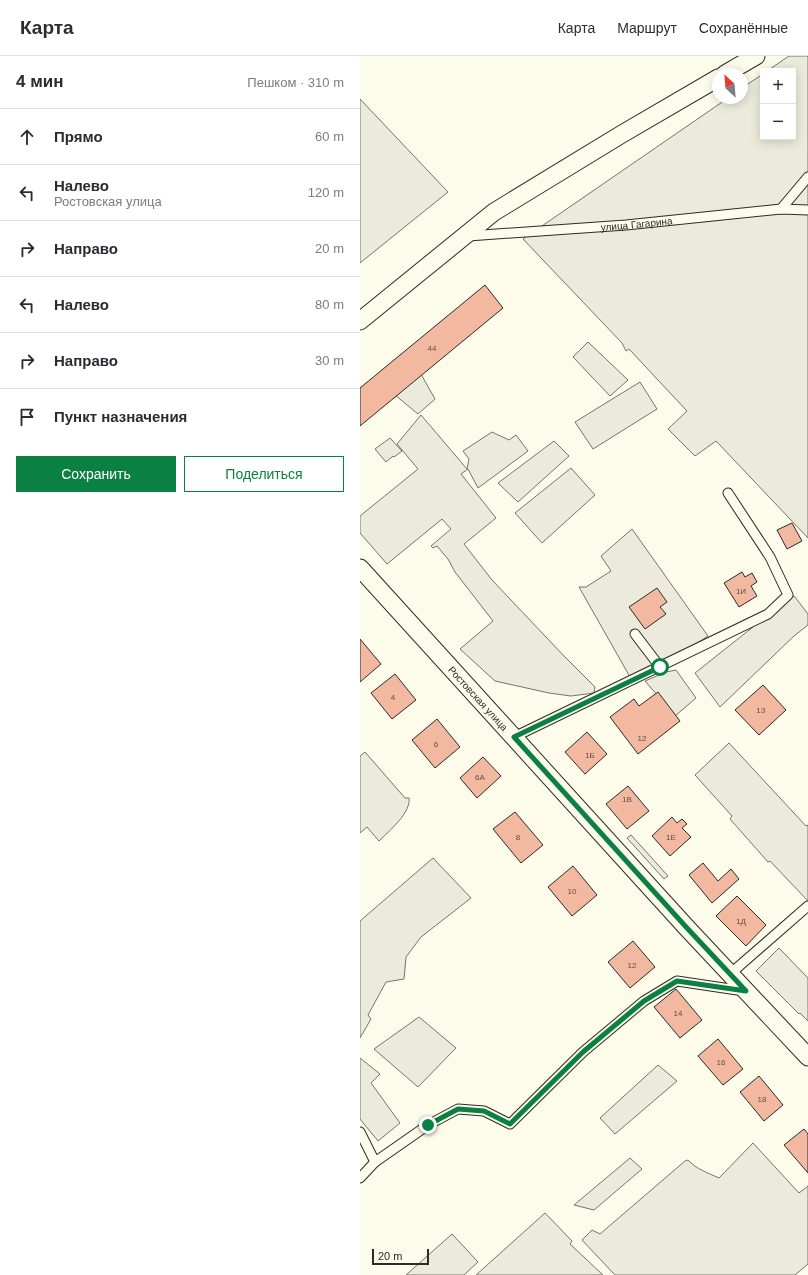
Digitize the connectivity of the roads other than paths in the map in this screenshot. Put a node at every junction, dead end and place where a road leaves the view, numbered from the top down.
1 (756, 56) edge
2 (735, 68) edge
3 (712, 82) edge
4 (808, 177) edge
5 (781, 209) junction
6 (808, 210) edge
7 (464, 236) junction
8 (360, 322) edge
9 (728, 493) dead end
10 (360, 568) edge
11 (635, 634) dead end
12 (660, 667) junction
13 (514, 737) junction
14 (808, 906) edge
15 (730, 974) junction
16 (746, 991) junction
17 (808, 1057) edge
18 (360, 1132) edge
19 (375, 1162) junction
20 (360, 1178) edge

1 - 2 street
3 - 7 street
4 - 5 lane
5 - 6 lane, улица Гагарина
5 - 7 lane, улица Гагарина
7 - 8 street
9 - 12 lane
10 - 13 street, Ростовская улица
11 - 12 lane
12 - 13 lane
13 - 15 street, Ростовская улица
14 - 15 lane
15 - 16 street, Ростовская улица
16 - 17 street, Ростовская улица
16 - 19 lane
18 - 19 lane
19 - 20 lane

